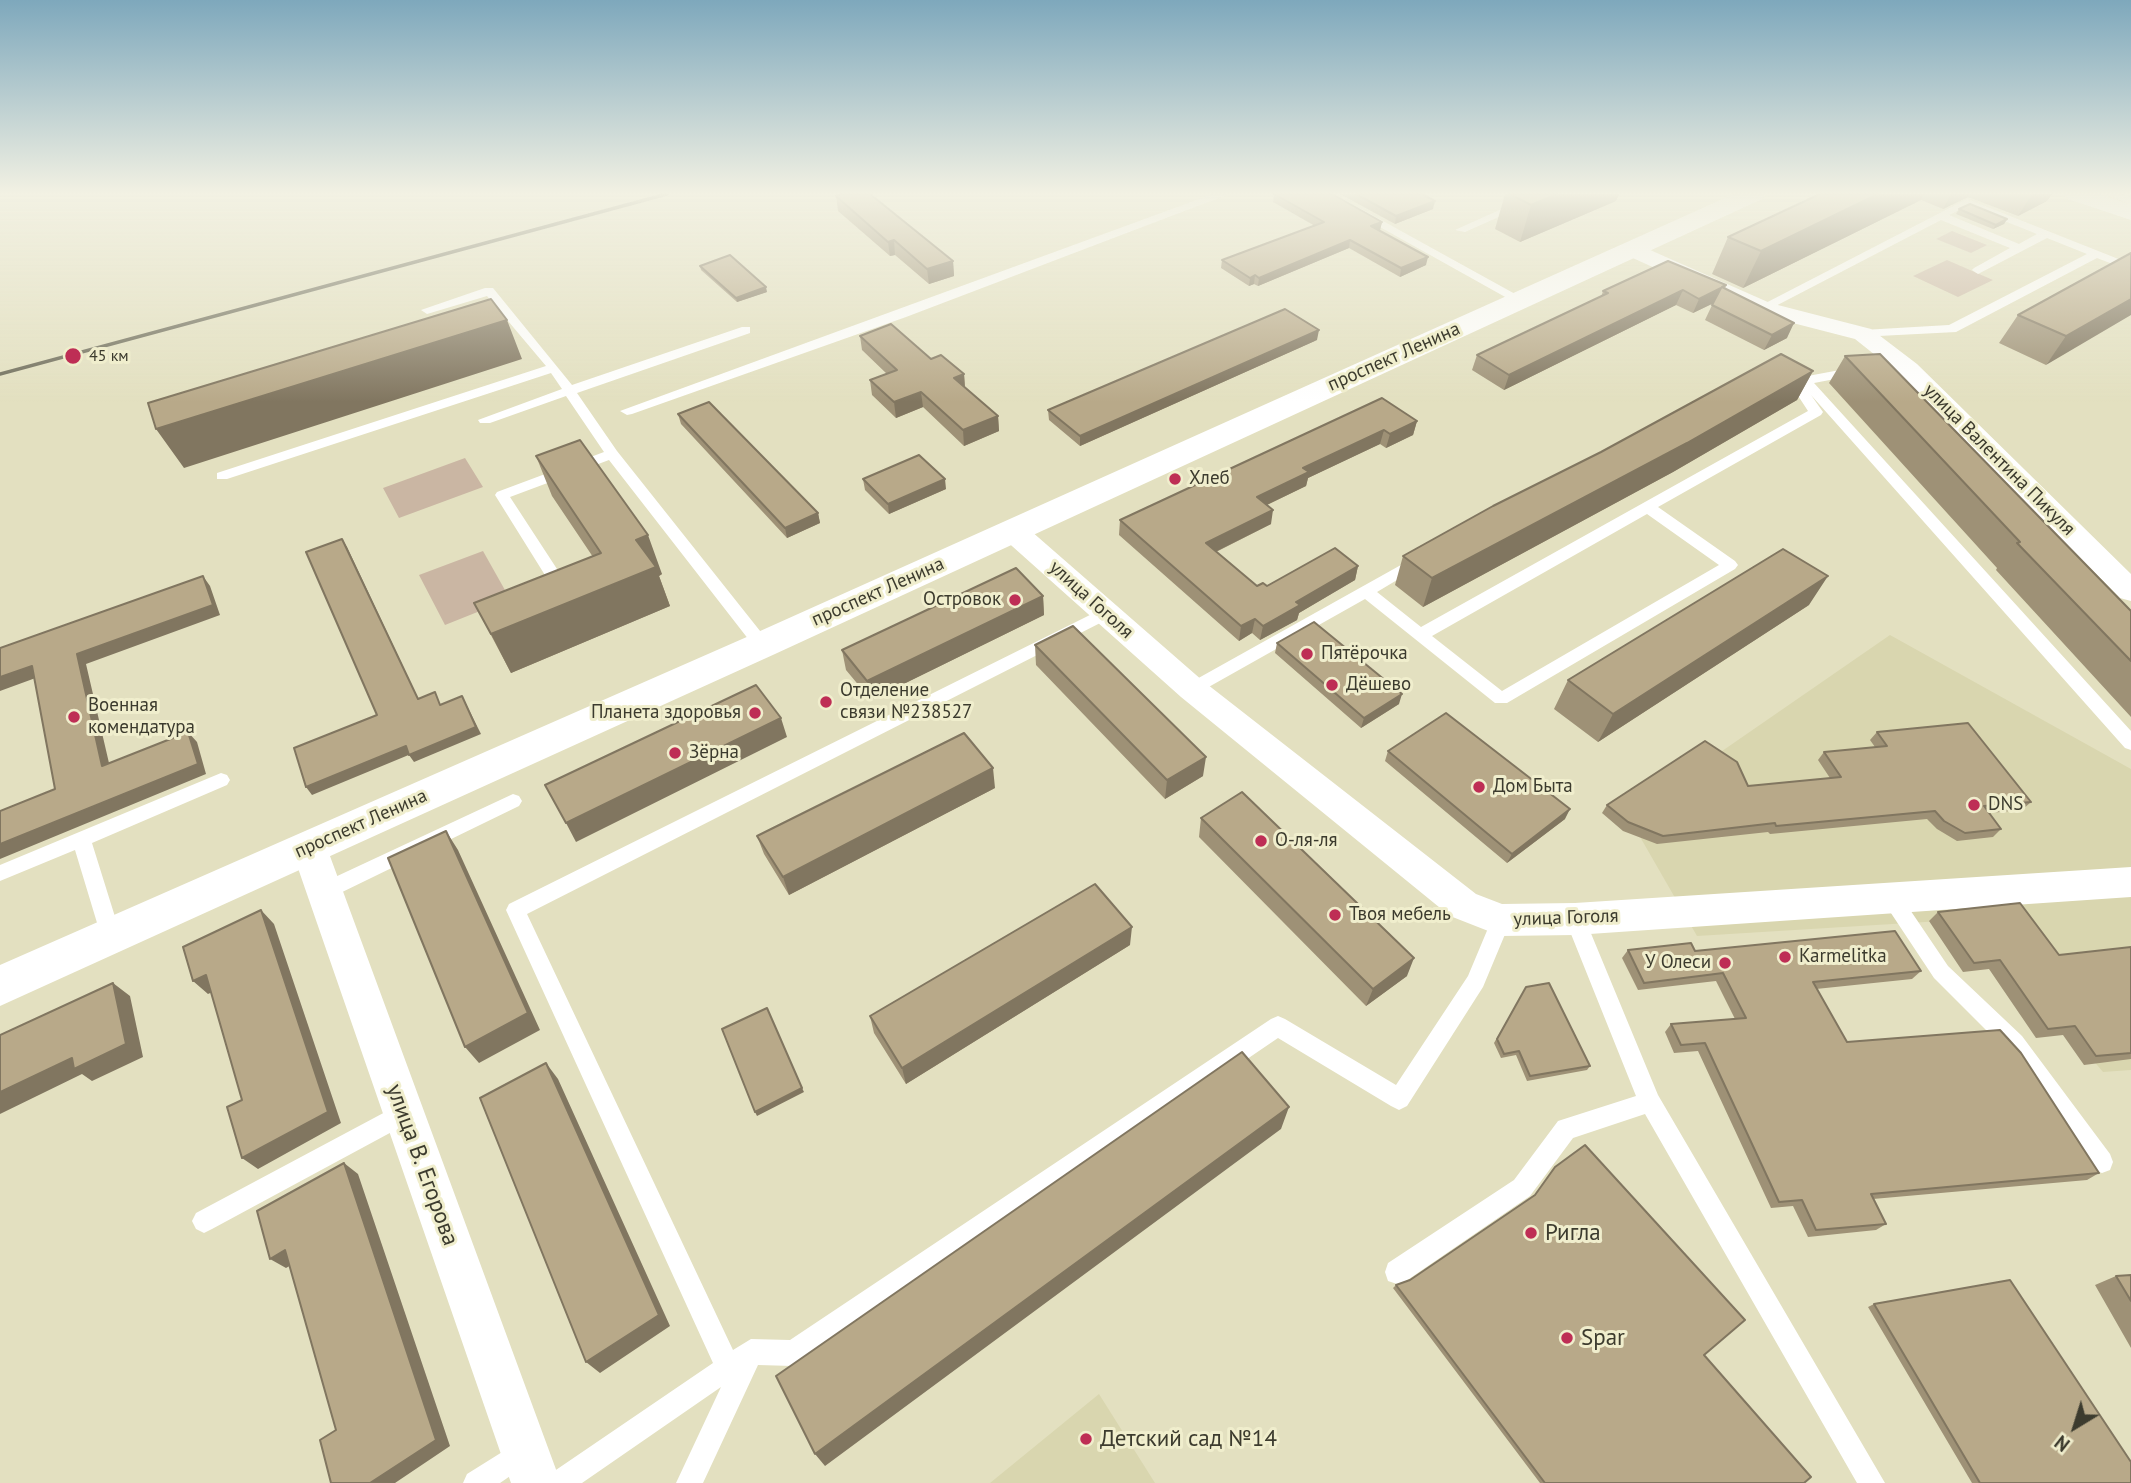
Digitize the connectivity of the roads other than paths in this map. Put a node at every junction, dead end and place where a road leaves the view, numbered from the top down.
1 (1037, 263) edge
2 (1452, 263) edge
3 (1602, 263) edge
4 (1662, 263) edge
5 (1849, 263) edge
6 (1991, 263) edge
7 (2078, 263) edge
8 (1978, 270) dead end
9 (1520, 300) junction
10 (1762, 308) junction
11 (427, 310) dead end
12 (746, 330) dead end
13 (1863, 334) junction
14 (554, 368) junction
15 (1888, 369) junction
16 (1775, 377) edge
17 (1801, 381) junction
18 (569, 391) junction
19 (627, 411) dead end
20 (485, 421) dead end
21 (612, 454) junction
22 (222, 476) dead end
23 (1649, 508) junction
24 (1013, 531) junction
25 (1429, 554) edge
26 (1366, 591) junction
27 (2131, 591) edge
28 (568, 598) edge
29 (1106, 613) junction
30 (1420, 635) junction
31 (762, 645) junction
32 (1192, 690) junction
33 (2131, 743) edge
34 (221, 780) dead end
35 (513, 801) dead end
36 (82, 841) junction
37 (309, 848) junction
38 (0, 873) edge
39 (2131, 882) edge
40 (325, 891) junction
41 (1891, 898) junction
42 (1576, 919) junction
43 (1501, 920) junction
44 (111, 936) junction
45 (0, 986) edge
46 (1650, 1102) junction
47 (404, 1113) junction
48 (2102, 1162) dead end
49 (204, 1221) dead end
50 (1397, 1272) dead end
51 (751, 1352) junction
52 (728, 1368) junction
53 (530, 1467) edge
54 (476, 1483) edge
55 (559, 1483) edge
56 (689, 1483) edge
57 (1872, 1483) edge

1 - 19 lane
2 - 9 lane
3 - 9 main road, проспект Ленина
4 - 10 street
5 - 10 lane
6 - 8 lane
7 - 13 lane
9 - 24 main road, проспект Ленина
10 - 13 street
11 - 14 lane
12 - 18 lane
13 - 15 street, улица Валентина Пикуля
14 - 18 lane
14 - 22 lane
15 - 17 lane
15 - 27 street, улица Валентина Пикуля
16 - 17 lane
17 - 23 lane
17 - 33 lane
18 - 20 lane
18 - 21 lane
21 - 28 lane
21 - 31 lane
23 - 30 lane
23 - 30 lane
24 - 29 street, улица Гоголя
24 - 31 main road, проспект Ленина
25 - 26 lane
26 - 30 lane
26 - 32 lane
29 - 32 street, улица Гоголя
29 - 52 lane
31 - 37 main road, проспект Ленина
32 - 43 street, улица Гоголя
34 - 36 lane
35 - 40 lane
36 - 38 lane
36 - 44 lane
37 - 40 street, улица В. Егорова
37 - 44 main road, проспект Ленина
39 - 41 street, улица Гоголя
40 - 47 street, улица В. Егорова
41 - 42 street, улица Гоголя
41 - 48 lane
42 - 43 street, улица Гоголя
42 - 46 lane
43 - 51 lane
44 - 45 main road, проспект Ленина
46 - 50 lane
46 - 57 lane
47 - 49 lane
47 - 53 street, улица В. Егорова
51 - 52 lane
51 - 56 lane
52 - 55 lane
53 - 54 lane

